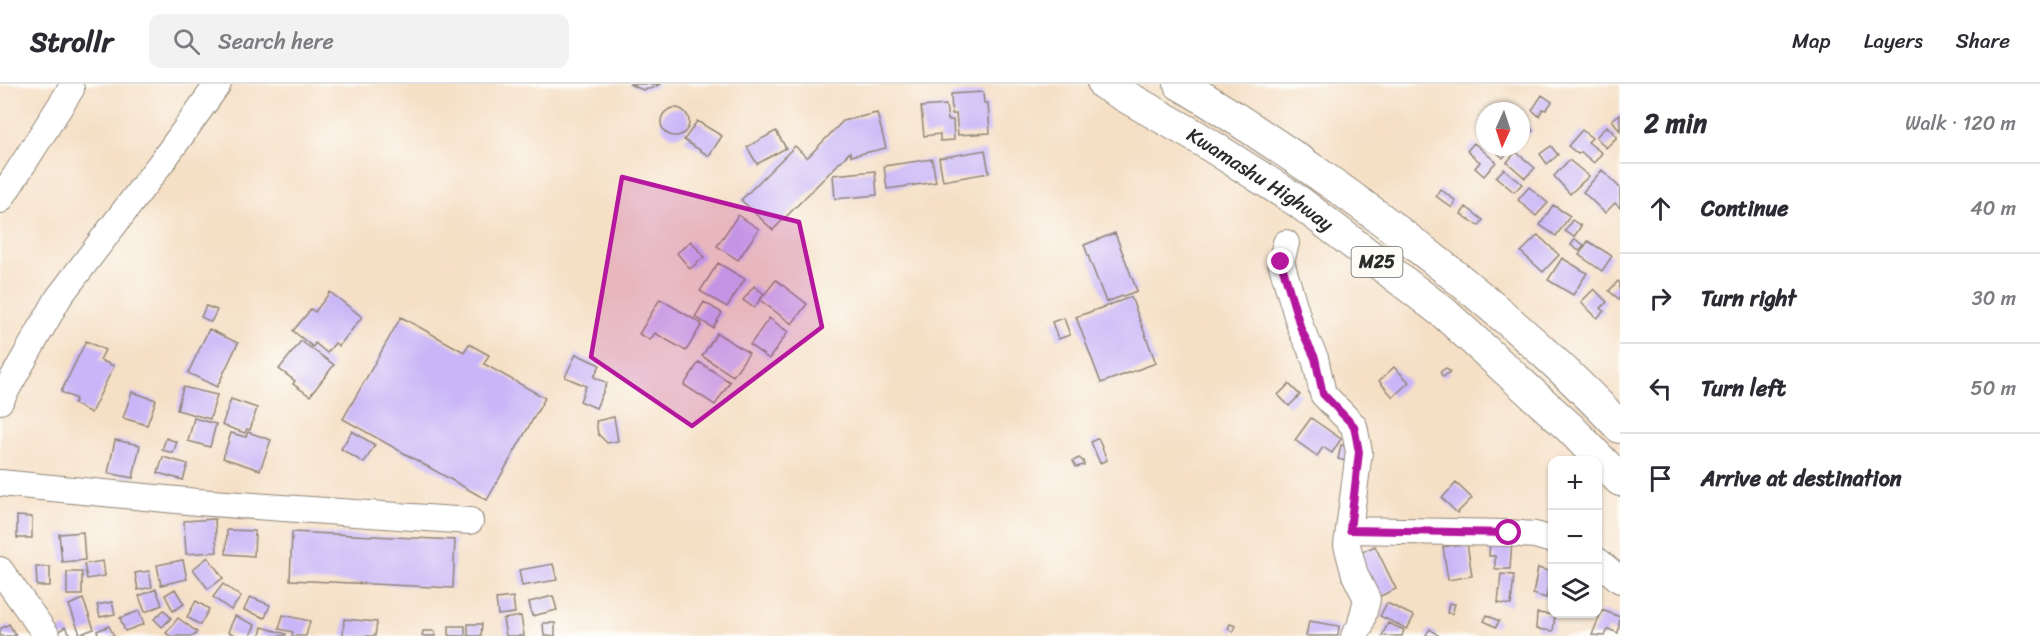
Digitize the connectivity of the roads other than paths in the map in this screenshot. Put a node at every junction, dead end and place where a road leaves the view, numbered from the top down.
1 (218, 84) edge
2 (1104, 84) edge
3 (1180, 84) edge
4 (70, 88) dead end
5 (0, 200) edge
6 (1286, 243) dead end
7 (0, 401) edge
8 (1620, 427) edge
9 (1620, 480) edge
10 (0, 483) edge
11 (470, 521) dead end
12 (1350, 530) junction
13 (1548, 539) edge
14 (1601, 564) edge
15 (0, 570) edge
16 (1620, 580) edge
17 (48, 636) edge
18 (1354, 636) edge

1 - 7 street
2 - 9 main road, Kwamashu Highway / M25
3 - 8 main road, Kwamashu Highway / M25
4 - 5 street
6 - 12 street
10 - 11 street
12 - 13 street
12 - 18 street
14 - 16 street
15 - 17 street

